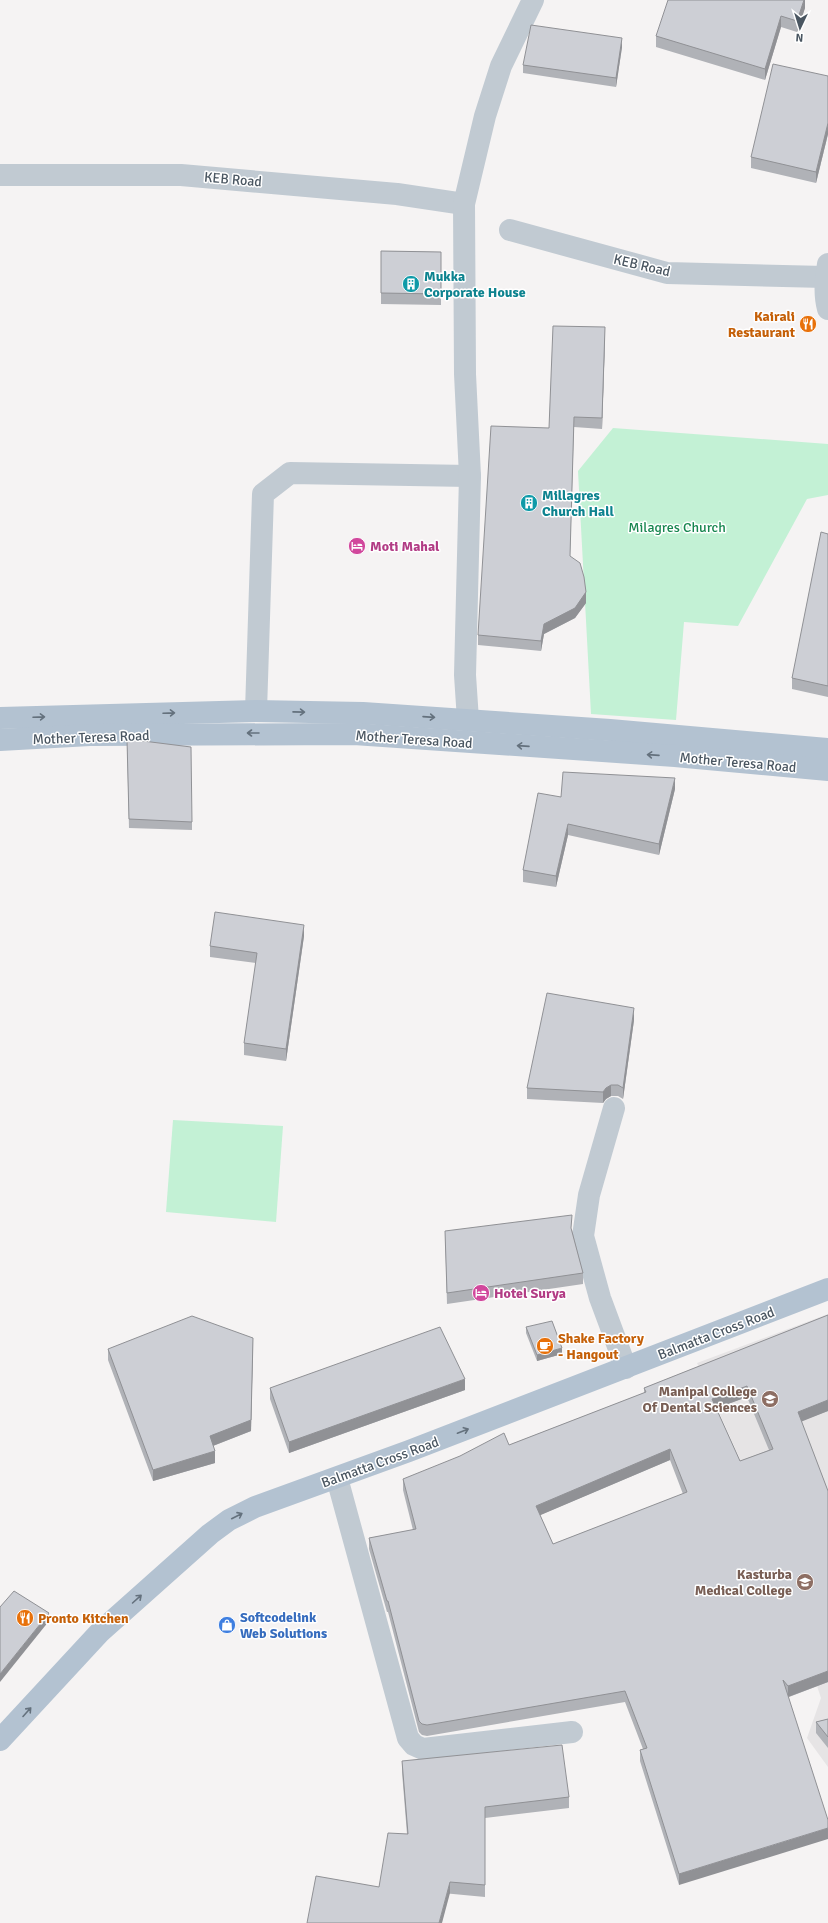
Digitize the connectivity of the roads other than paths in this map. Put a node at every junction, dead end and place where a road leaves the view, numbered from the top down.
1 (533, 0) edge
2 (0, 175) edge
3 (464, 204) junction
4 (510, 230) dead end
5 (827, 270) edge
6 (828, 309) edge
7 (470, 476) junction
8 (256, 711) junction
9 (0, 718) edge
10 (468, 720) junction
11 (0, 740) edge
12 (828, 749) edge
13 (828, 770) edge
14 (614, 1108) dead end
15 (828, 1290) edge
16 (626, 1368) junction
17 (337, 1478) junction
18 (572, 1732) dead end
19 (0, 1740) edge

1 - 3 street
2 - 3 street, KEB Road
3 - 7 street
4 - 5 street, KEB Road
5 - 6 street
7 - 8 street
7 - 10 street
9 -> 8 main road
8 -> 10 main road
10 - 12 main road
13 -> 11 main road, Mother Teresa Road
14 - 16 street
15 - 16 main road, Balmatta Cross Road
17 -> 16 main road, Balmatta Cross Road
17 - 18 street
19 -> 17 main road, Balmatta Cross Road

